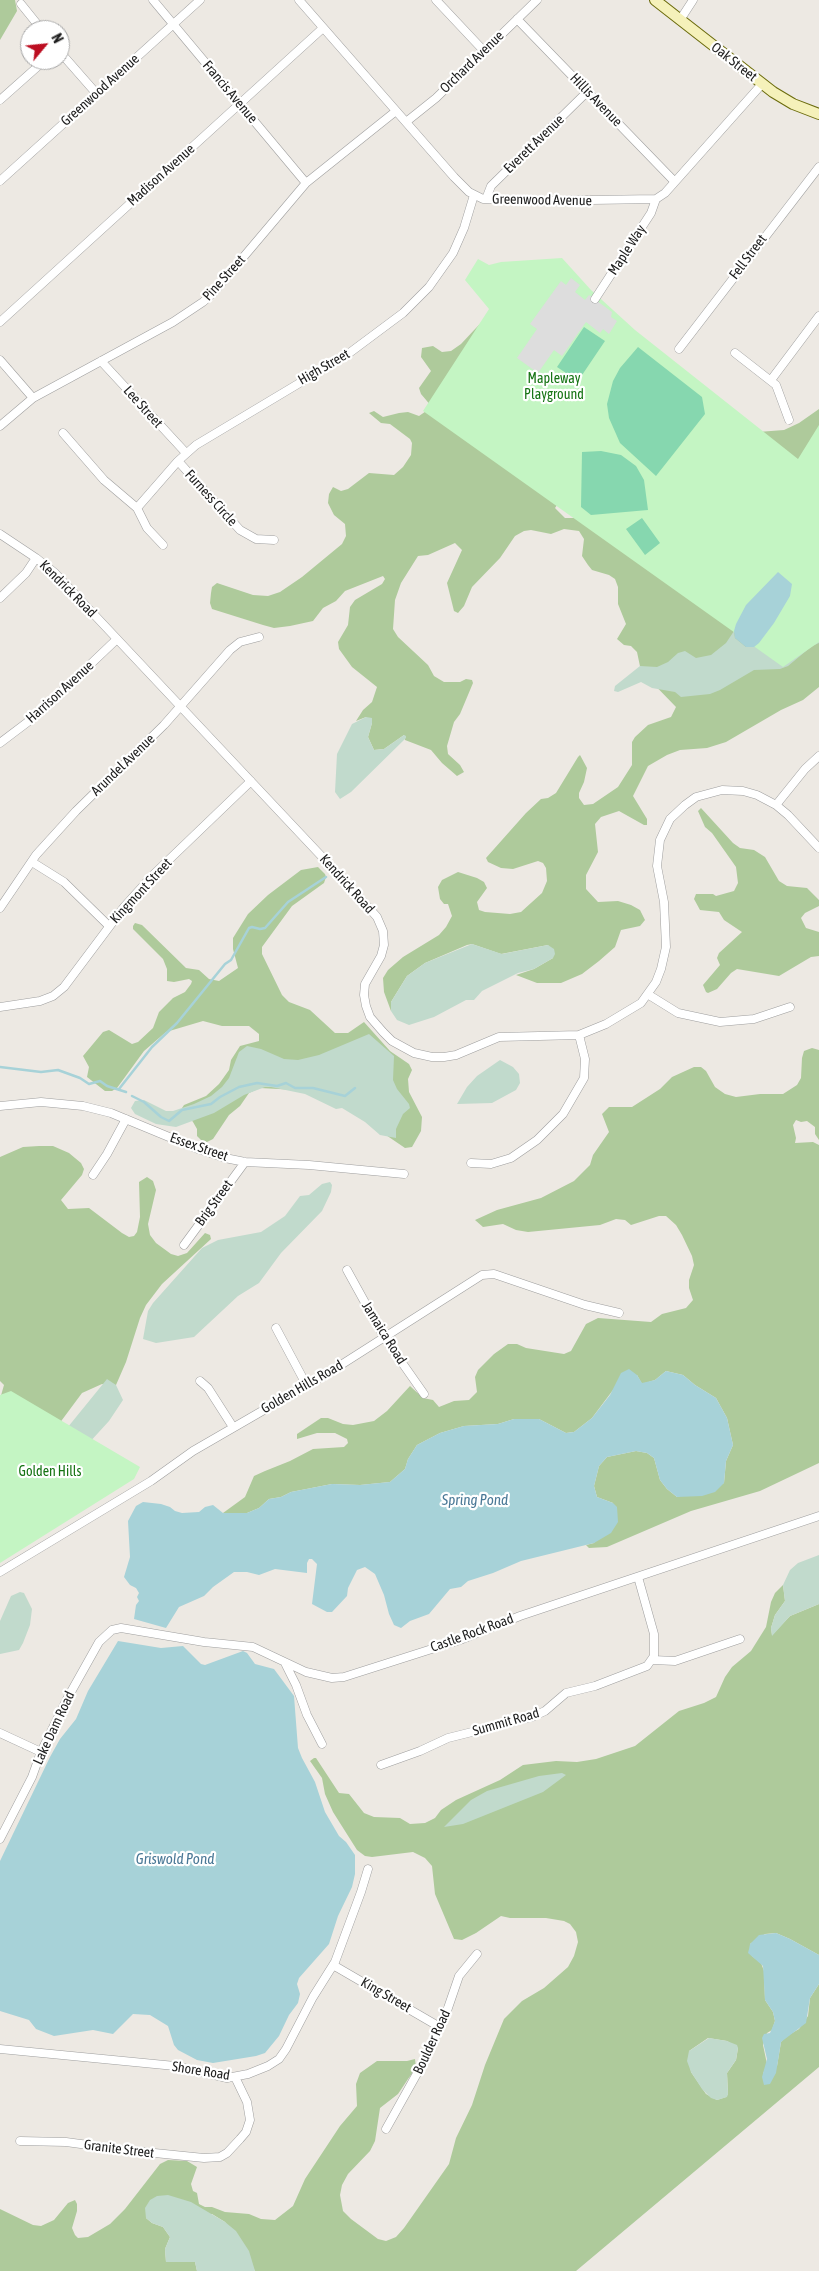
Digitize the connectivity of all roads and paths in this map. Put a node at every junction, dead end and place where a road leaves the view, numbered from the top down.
1 (153, 0) edge
2 (200, 0) edge
3 (298, 0) edge
4 (436, 0) edge
5 (537, 0) edge
6 (655, 0) edge
7 (693, 0) edge
8 (21, 4) dead end
9 (517, 19) junction
10 (34, 20) edge
11 (680, 20) junction
12 (173, 24) junction
13 (323, 28) junction
14 (483, 50) junction
15 (70, 63) edge
16 (34, 70) edge
17 (762, 84) junction
18 (588, 92) junction
19 (96, 93) junction
20 (0, 100) edge
21 (241, 104) junction
22 (396, 111) junction
23 (819, 114) edge
24 (406, 122) junction
25 (819, 167) edge
26 (0, 181) edge
27 (674, 181) junction
28 (306, 183) junction
29 (474, 194) junction
30 (486, 199) junction
31 (656, 199) junction
32 (595, 299) dead end
33 (819, 316) edge
34 (0, 322) edge
35 (679, 349) dead end
36 (735, 353) dead end
37 (0, 360) edge
38 (101, 361) junction
39 (771, 380) junction
40 (33, 398) junction
41 (789, 420) dead end
42 (0, 426) edge
43 (63, 433) dead end
44 (186, 453) junction
45 (178, 461) junction
46 (137, 508) junction
47 (0, 534) edge
48 (274, 540) dead end
49 (162, 545) dead end
50 (36, 558) junction
51 (0, 598) edge
52 (259, 637) dead end
53 (117, 639) junction
54 (181, 707) junction
55 (0, 743) edge
56 (819, 756) edge
57 (251, 781) junction
58 (776, 805) junction
59 (819, 848) edge
60 (32, 862) junction
61 (0, 908) edge
62 (109, 926) junction
63 (649, 994) junction
64 (0, 1007) edge
65 (790, 1007) dead end
66 (579, 1035) junction
67 (0, 1106) edge
68 (126, 1119) junction
69 (245, 1162) junction
70 (471, 1163) dead end
71 (404, 1174) dead end
72 (93, 1175) dead end
73 (184, 1245) dead end
74 (347, 1270) dead end
75 (619, 1313) dead end
76 (276, 1328) dead end
77 (384, 1337) junction
78 (200, 1381) dead end
79 (306, 1386) junction
80 (424, 1394) dead end
81 (233, 1427) junction
82 (819, 1516) edge
83 (0, 1572) edge
84 (638, 1577) junction
85 (121, 1628) joint
86 (740, 1639) dead end
87 (653, 1660) junction
88 (286, 1664) junction
89 (0, 1733) edge
90 (322, 1744) dead end
91 (40, 1752) junction
92 (381, 1765) dead end
93 (0, 1839) edge
94 (368, 1869) dead end
95 (477, 1954) dead end
96 (333, 1966) junction
97 (438, 2026) junction
98 (0, 2049) edge
99 (234, 2077) junction
100 (386, 2129) dead end
101 (20, 2141) dead end

1 - 12 street, Francis Avenue
2 - 12 street, Greenwood Avenue
3 - 13 street, Greenwood Avenue
4 - 14 street
5 - 9 street, Orchard Avenue
6 - 11 street, Oak Street
7 - 11 street
8 - 10 street
9 - 14 street, Orchard Avenue
9 - 18 street, Hillis Avenue
11 - 17 street, Oak Street
12 - 19 street, Greenwood Avenue
12 - 21 street, Francis Avenue
13 - 21 street, Madison Avenue
13 - 22 street, Greenwood Avenue
14 - 24 street, Orchard Avenue
15 - 19 street
16 - 20 street
17 - 23 street, Oak Street
17 - 27 street
18 - 27 street, Hillis Avenue
18 - 30 street, Everett Avenue
19 - 26 street, Greenwood Avenue
21 - 28 street, Francis Avenue
21 - 34 street, Madison Avenue
22 - 24 street, Greenwood Avenue
22 - 28 street, Pine Street
24 - 29 street, Greenwood Avenue
25 - 35 street, Fell Street
27 - 31 street
28 - 38 street, Pine Street
29 - 30 street, Greenwood Avenue
29 - 44 street, High Street
30 - 31 street, Greenwood Avenue
31 - 32 street, Maple Way
33 - 39 street
36 - 39 street
37 - 40 street
38 - 40 street, Pine Street
38 - 44 street, Lee Street
39 - 41 street
40 - 42 street, Pine Street
43 - 46 street
44 - 45 street, High Street
45 - 46 street, High Street
45 - 48 street, Furness Circle
46 - 49 street
47 - 50 street, Kendrick Road
50 - 51 street
50 - 53 street, Kendrick Road
52 - 54 street, Arundel Avenue
53 - 54 street, Kendrick Road
53 - 55 street, Harrison Avenue
54 - 57 street, Kendrick Road
54 - 60 street, Arundel Avenue
56 - 58 street
57 - 62 street, Kingmont Street
57 - 66 street, Kendrick Road
58 - 59 street, Kendrick Road
58 - 63 street, Kendrick Road
60 - 61 street, Arundel Avenue
60 - 62 street
62 - 64 street, Kingmont Street
63 - 65 street
63 - 66 street, Kendrick Road
66 - 70 street
67 - 68 street, Essex Street
68 - 69 street, Essex Street
68 - 72 street
69 - 71 street, Essex Street
69 - 73 street, Brig Street
74 - 77 street, Jamaica Road
75 - 77 street, Golden Hills Road
76 - 79 street
77 - 79 street, Golden Hills Road
77 - 80 street, Jamaica Road
78 - 81 street
79 - 81 street, Golden Hills Road
81 - 83 street, Golden Hills Road
82 - 84 street, Castle Rock Road
84 - 87 street
84 - 88 street, Castle Rock Road
85 - 88 street, Castle Rock Road
85 - 91 street, Lake Dam Road
86 - 87 street
87 - 92 street, Summit Road
88 - 90 street
89 - 91 street
91 - 93 street, Lake Dam Road
94 - 96 street, Shore Road
95 - 97 street, Boulder Road
96 - 97 street, King Street
96 - 99 street, Shore Road
97 - 100 street, Boulder Road
98 - 99 street, Shore Road
99 - 101 street, Granite Street

